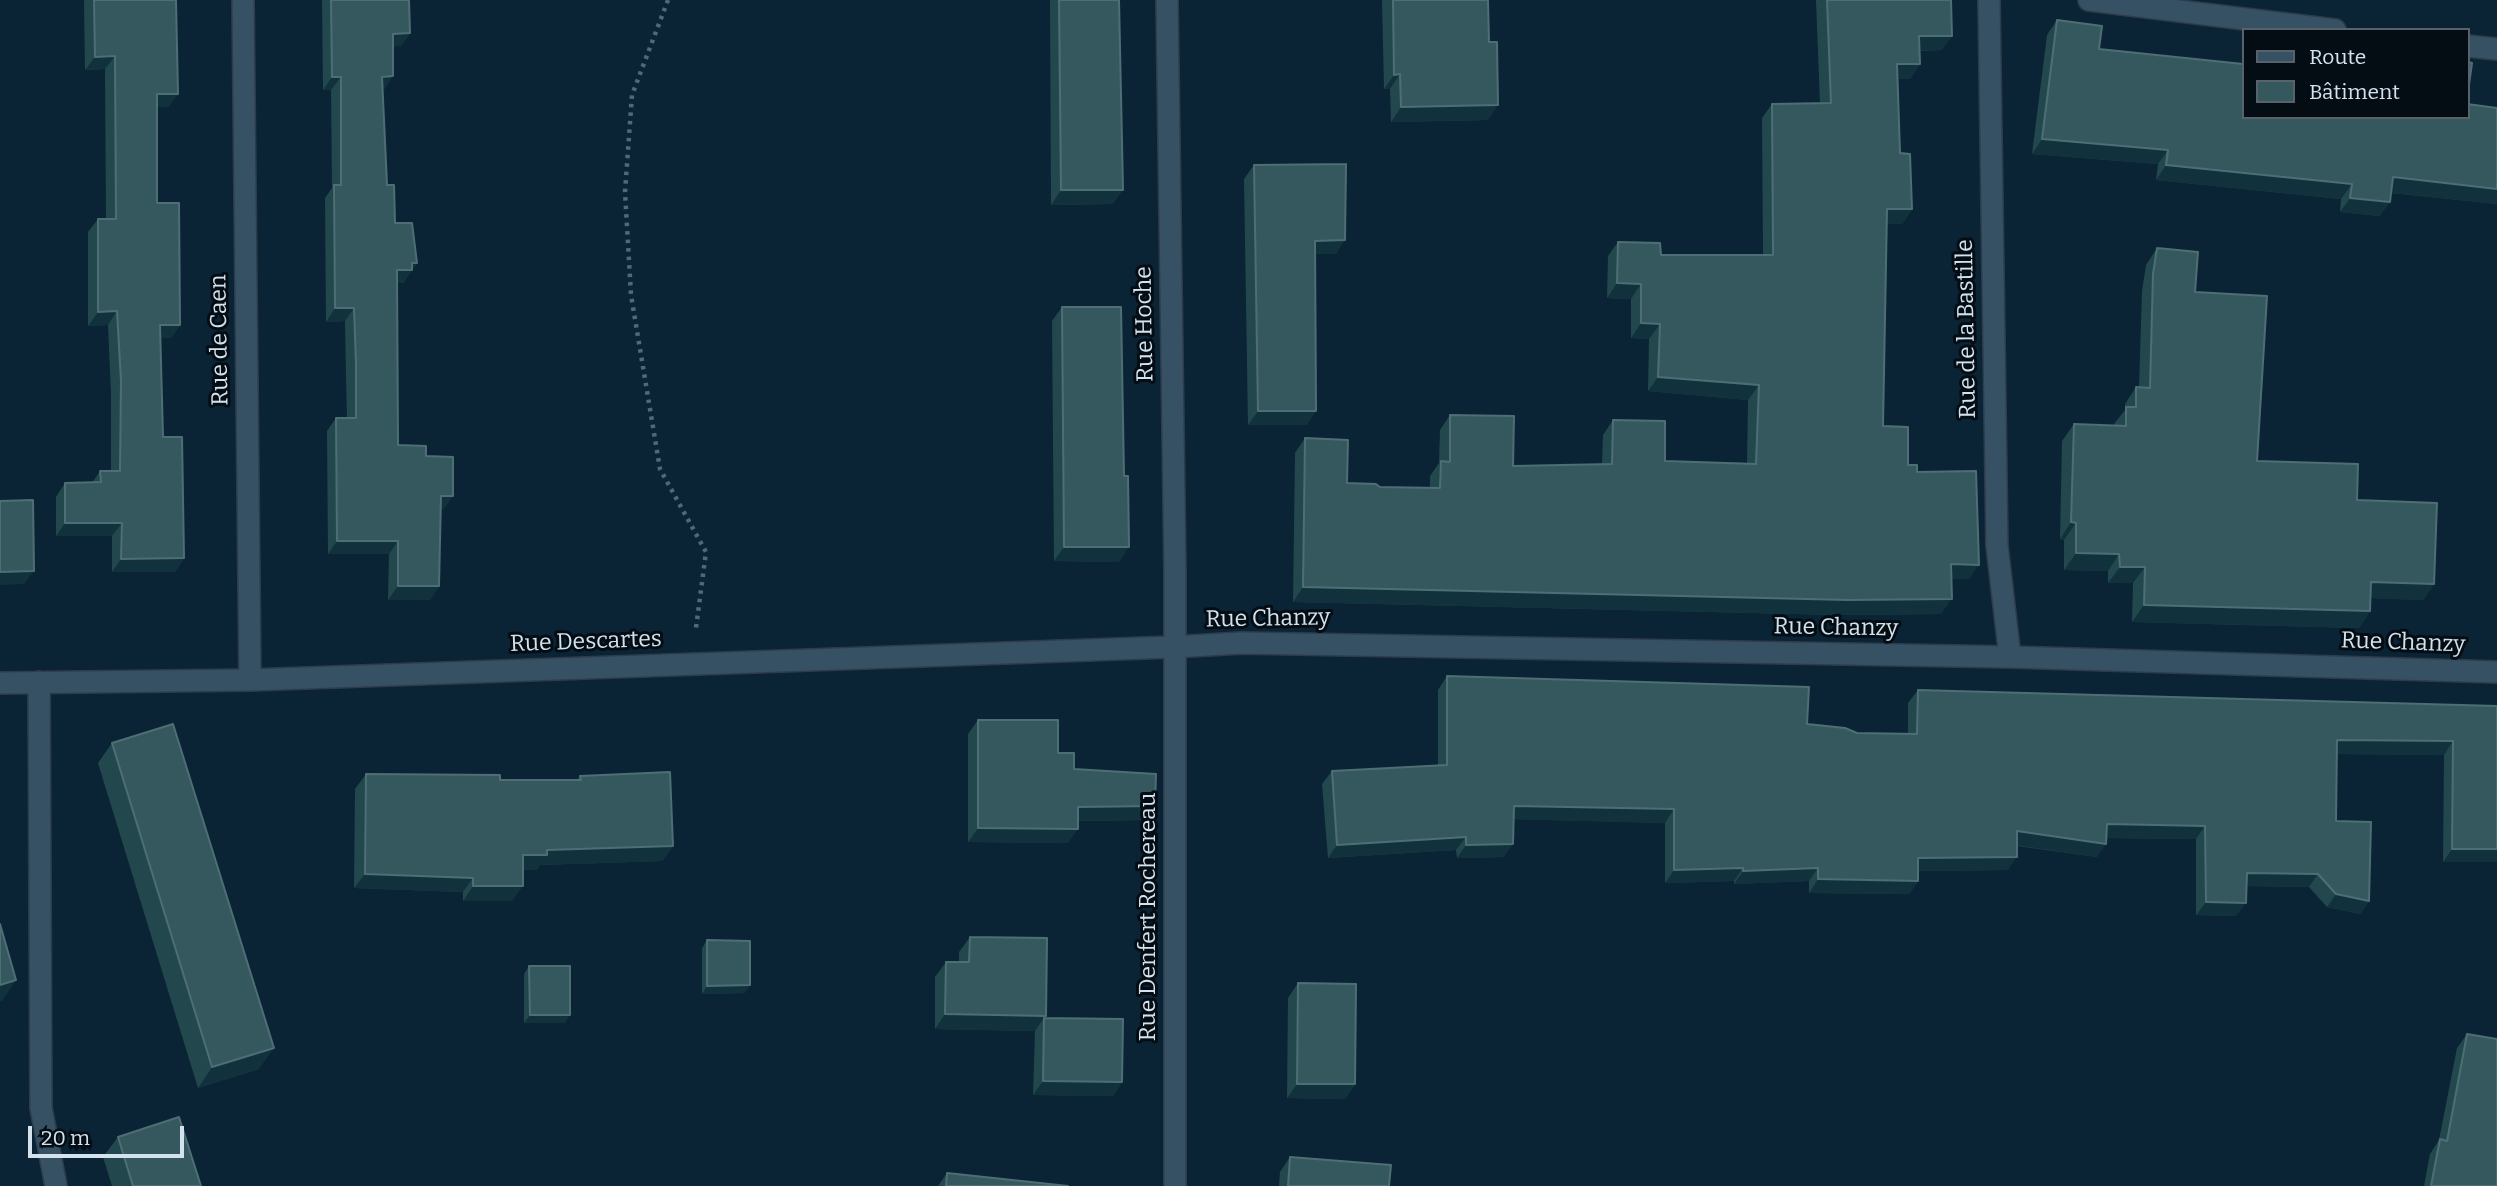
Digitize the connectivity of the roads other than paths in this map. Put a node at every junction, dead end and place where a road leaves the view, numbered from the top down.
1 (243, 0) edge
2 (1167, 0) edge
3 (1989, 0) edge
4 (2089, 0) edge
5 (2319, 28) edge
6 (2469, 46) edge
7 (2497, 49) edge
8 (1173, 648) junction
9 (2010, 657) junction
10 (2497, 672) edge
11 (250, 680) junction
12 (39, 682) junction
13 (0, 683) edge
14 (56, 1186) edge
15 (1175, 1186) edge

1 - 11 street, Rue de Caen
2 - 8 street, Rue Hoche
3 - 9 street, Rue de la Bastille
4 - 5 street
6 - 7 street
8 - 9 street, Rue Chanzy
8 - 11 street, Rue Descartes
8 - 15 street, Rue Denfert Rochereau
9 - 10 street, Rue Chanzy
11 - 12 street, Rue Descartes
12 - 13 street, Rue Descartes
12 - 14 street

